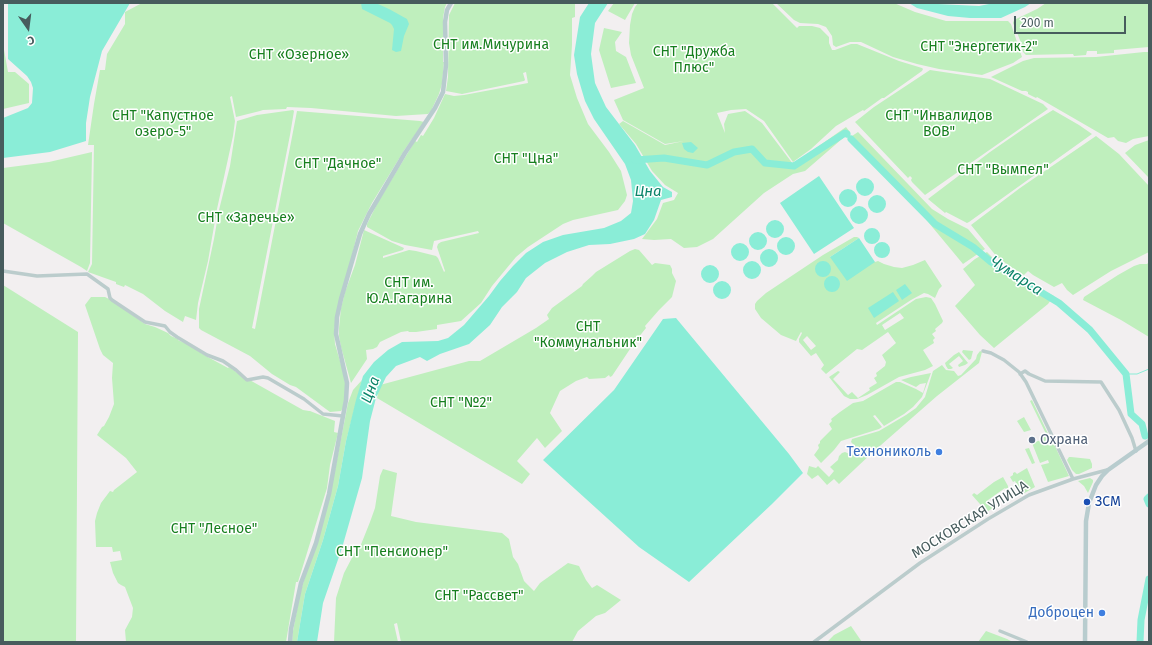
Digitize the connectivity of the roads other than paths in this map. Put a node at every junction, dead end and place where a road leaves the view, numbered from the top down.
1 (451, 3) edge
2 (3, 271) edge
3 (983, 351) dead end
4 (1020, 374) junction
5 (343, 416) junction
6 (1149, 441) edge
7 (1136, 451) junction
8 (1108, 470) junction
9 (1074, 479) junction
10 (1000, 631) dead end
11 (290, 642) edge
12 (814, 642) edge
13 (1027, 642) edge
14 (1085, 642) edge

1 - 5 street
2 - 5 street
3 - 4 street
4 - 7 street
4 - 9 street
5 - 11 street
6 - 7 street, МОСКОВСКАЯ УЛИЦА
7 - 8 street, МОСКОВСКАЯ УЛИЦА
8 - 9 street, МОСКОВСКАЯ УЛИЦА
8 - 14 street
9 - 12 street, МОСКОВСКАЯ УЛИЦА
10 - 13 street

